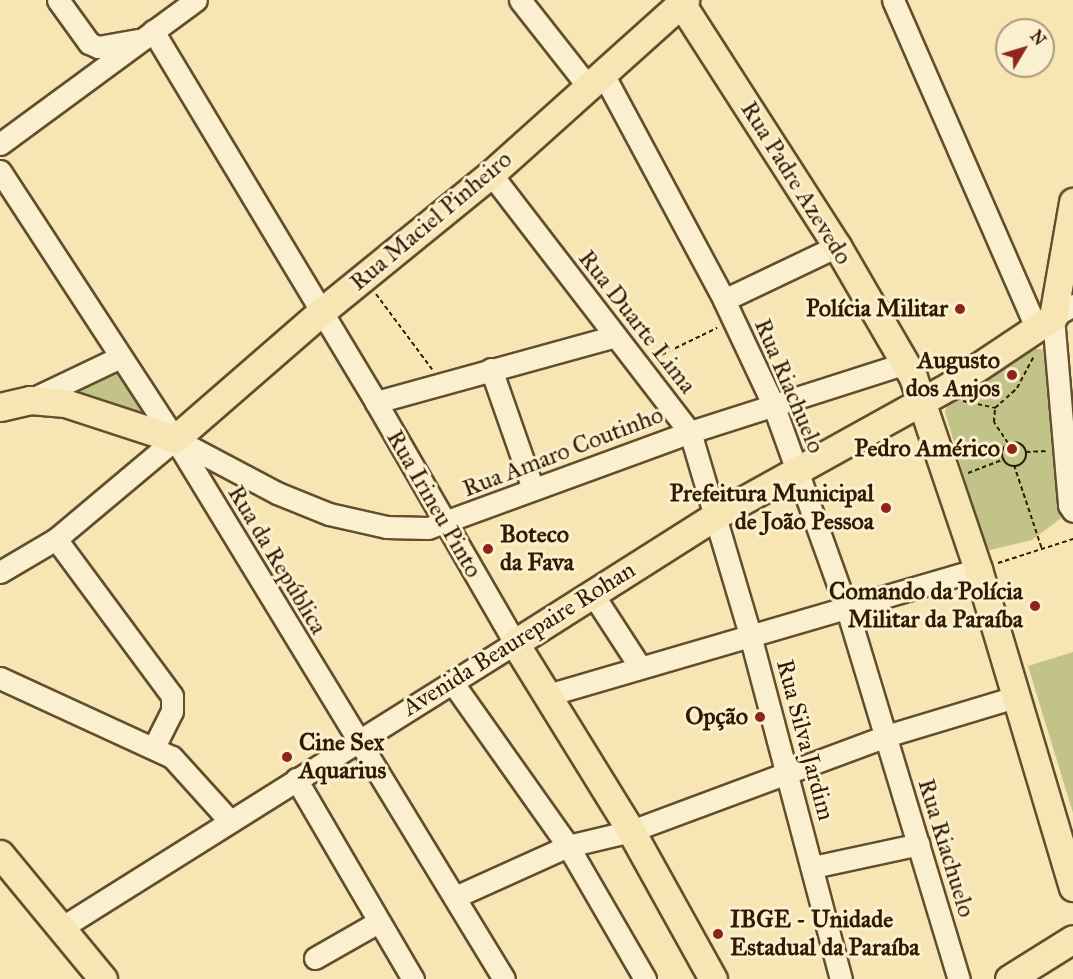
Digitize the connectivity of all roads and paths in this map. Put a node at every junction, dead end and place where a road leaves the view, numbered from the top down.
1 (58, 0) edge
2 (196, 0) edge
3 (520, 0) edge
4 (892, 0) edge
5 (682, 1) edge
6 (148, 35) junction
7 (595, 79) junction
8 (0, 144) edge
9 (0, 171) edge
10 (491, 174) junction
11 (1073, 202) edge
12 (837, 246) junction
13 (363, 278) junction
14 (724, 300) junction
15 (321, 312) junction
16 (1054, 316) edge
17 (733, 320) junction
18 (615, 336) junction
19 (1034, 356) dead end
20 (120, 357) junction
21 (906, 363) junction
22 (639, 365) junction
23 (491, 369) junction
24 (442, 382) junction
25 (30, 400) junction
26 (923, 401) junction
27 (960, 401) dead end
28 (376, 402) junction
29 (773, 404) junction
30 (0, 407) edge
31 (995, 408) junction
32 (690, 432) junction
33 (175, 439) junction
34 (1008, 443) junction
35 (1064, 449) junction
36 (1026, 452) junction
37 (1004, 459) junction
38 (1014, 465) junction
39 (797, 468) junction
40 (947, 480) junction
41 (533, 489) junction
42 (1073, 511) edge
43 (715, 516) junction
44 (445, 525) junction
45 (56, 539) junction
46 (1073, 539) edge
47 (1042, 549) junction
48 (978, 569) junction
49 (0, 572) edge
50 (592, 593) junction
51 (847, 609) junction
52 (750, 635) junction
53 (515, 644) junction
54 (640, 667) junction
55 (0, 678) edge
56 (452, 682) junction
57 (548, 694) junction
58 (1015, 697) junction
59 (886, 736) junction
60 (357, 741) junction
61 (154, 747) junction
62 (787, 776) junction
63 (296, 779) junction
64 (229, 820) junction
65 (631, 831) junction
66 (919, 844) junction
67 (568, 846) junction
68 (0, 854) edge
69 (813, 867) junction
70 (1073, 886) edge
71 (455, 897) junction
72 (378, 922) junction
73 (60, 928) junction
74 (1073, 939) edge
75 (315, 958) dead end
76 (709, 978) edge
77 (103, 979) edge
78 (413, 979) edge
79 (504, 979) edge
80 (645, 979) edge
81 (841, 979) edge
82 (959, 979) edge
83 (1009, 979) edge

1 - 6 street
2 - 6 street
3 - 7 street, Rua Riachuelo
4 - 16 street
5 - 7 main road, Rua Maciel Pinheiro
5 - 12 main road, Rua Padre Azevedo
6 - 8 street
6 - 15 street, Rua Irineu Pinto
7 - 10 main road, Rua Maciel Pinheiro
7 - 14 street, Rua Riachuelo
9 - 20 street, Rua da República
10 - 13 main road, Rua Maciel Pinheiro
10 - 18 street, Rua Duarte Lima
11 - 16 main road
12 - 14 street
12 - 21 main road, Rua Padre Azevedo
13 - 15 main road, Rua Maciel Pinheiro
13 - 24 path
14 - 17 street, Rua Riachuelo
15 - 28 street, Rua Irineu Pinto
15 - 33 main road, Rua Maciel Pinheiro
16 - 26 main road, Avenida Beaurepaire Rohan
16 - 35 street
17 - 22 path
17 - 29 street, Rua Riachuelo
18 - 22 street, Rua Duarte Lima
18 - 23 street
19 - 31 path
20 - 25 street
20 - 33 street, Rua da República
21 - 26 main road, Rua Padre Azevedo
21 - 29 street, Rua Amaro Coutinho
22 - 32 street, Rua Duarte Lima
23 - 24 street
23 - 41 street
24 - 28 street
25 - 30 main road
25 - 33 main road
26 - 39 main road, Avenida Beaurepaire Rohan
26 - 40 main road, Rua Padre Azevedo
27 - 31 path
28 - 44 street, Rua Irineu Pinto
29 - 32 street, Rua Amaro Coutinho
29 - 39 street, Rua Riachuelo
31 - 34 path
32 - 41 street, Rua Amaro Coutinho
32 - 43 street, Rua Duarte Lima
33 - 44 street, Rua Amaro Coutinho
33 - 45 street
33 - 60 street, Rua da República
34 - 36 path
34 - 37 path
35 - 36 path
35 - 42 street
36 - 38 path
37 - 38 path
37 - 40 path
38 - 47 path
39 - 43 main road, Avenida Beaurepaire Rohan
39 - 51 street, Rua Riachuelo
40 - 48 main road, Rua Padre Azevedo
41 - 44 street, Rua Amaro Coutinho
43 - 50 main road, Avenida Beaurepaire Rohan
43 - 52 street, Rua Silva Jardim
44 - 53 street, Rua Irineu Pinto
45 - 49 street
45 - 61 street
46 - 47 path
47 - 48 path
48 - 51 street
48 - 58 main road, Rua Padre Azevedo
50 - 53 main road, Avenida Beaurepaire Rohan
50 - 54 street
51 - 52 street
51 - 59 street, Rua Riachuelo
52 - 54 street
52 - 62 street, Rua Silva Jardim
53 - 56 street, Avenida Beaurepaire Rohan
53 - 57 main road, Rua Irineu Pinto
54 - 57 street
55 - 61 street
56 - 60 street, Avenida Beaurepaire Rohan
56 - 67 street
57 - 65 main road, Rua Irineu Pinto
58 - 59 street
58 - 70 main road, Rua Padre Azevedo
59 - 62 street
59 - 66 street, Rua Riachuelo
60 - 63 street, Avenida Beaurepaire Rohan
60 - 71 street, Rua da República
61 - 64 street
62 - 65 street
62 - 69 street, Rua Silva Jardim
63 - 64 street, Avenida Beaurepaire Rohan
63 - 72 street
64 - 73 street, Avenida Beaurepaire Rohan
65 - 67 street
65 - 76 main road, Rua Irineu Pinto
66 - 69 street
66 - 82 street, Rua Riachuelo
67 - 71 street
67 - 80 street
68 - 73 main road
69 - 81 street, Rua Silva Jardim
71 - 79 street, Rua da República
72 - 75 street
72 - 78 street
73 - 77 main road
74 - 83 main road

